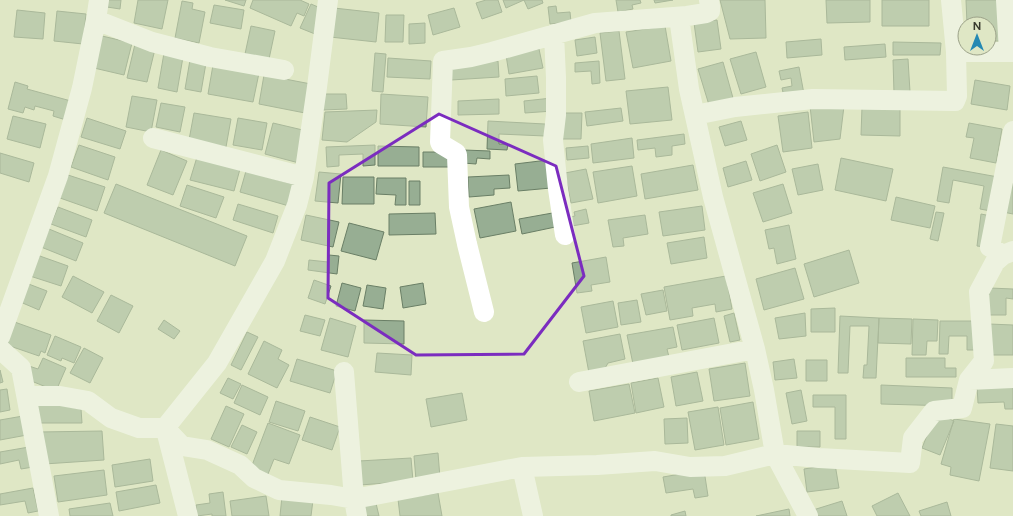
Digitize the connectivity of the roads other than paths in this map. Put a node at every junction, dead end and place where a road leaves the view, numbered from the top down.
1 (98, 0) edge
2 (328, 0) edge
3 (709, 0) edge
4 (951, 0) edge
5 (1006, 0) edge
6 (680, 17) junction
7 (96, 20) junction
8 (554, 34) junction
9 (956, 52) junction
10 (1011, 52) edge
11 (284, 70) dead end
12 (695, 115) junction
13 (1013, 131) edge
14 (153, 138) dead end
15 (304, 176) junction
16 (565, 235) dead end
17 (1008, 253) edge
18 (484, 312) dead end
19 (0, 337) edge
20 (0, 349) edge
21 (755, 349) junction
22 (344, 372) dead end
23 (1013, 378) edge
24 (969, 380) junction
25 (580, 382) dead end
26 (27, 396) junction
27 (165, 428) junction
28 (775, 454) junction
29 (522, 467) junction
30 (355, 507) edge
31 (49, 516) edge
32 (188, 516) edge
33 (534, 516) edge
34 (808, 516) edge

1 - 7 street
2 - 15 street
3 - 6 street
4 - 9 street
5 - 10 street
6 - 8 street
6 - 12 street
7 - 11 street
7 - 19 street
8 - 16 street
8 - 18 street
9 - 10 street
9 - 12 street
12 - 21 street
13 - 17 street
14 - 15 street
15 - 27 street
17 - 24 street
20 - 26 street
21 - 25 street
21 - 28 street
22 - 30 street
23 - 24 street
24 - 28 street
26 - 27 street
26 - 31 street
27 - 30 street
27 - 32 street
28 - 29 street
28 - 34 street
29 - 30 street
29 - 33 street

